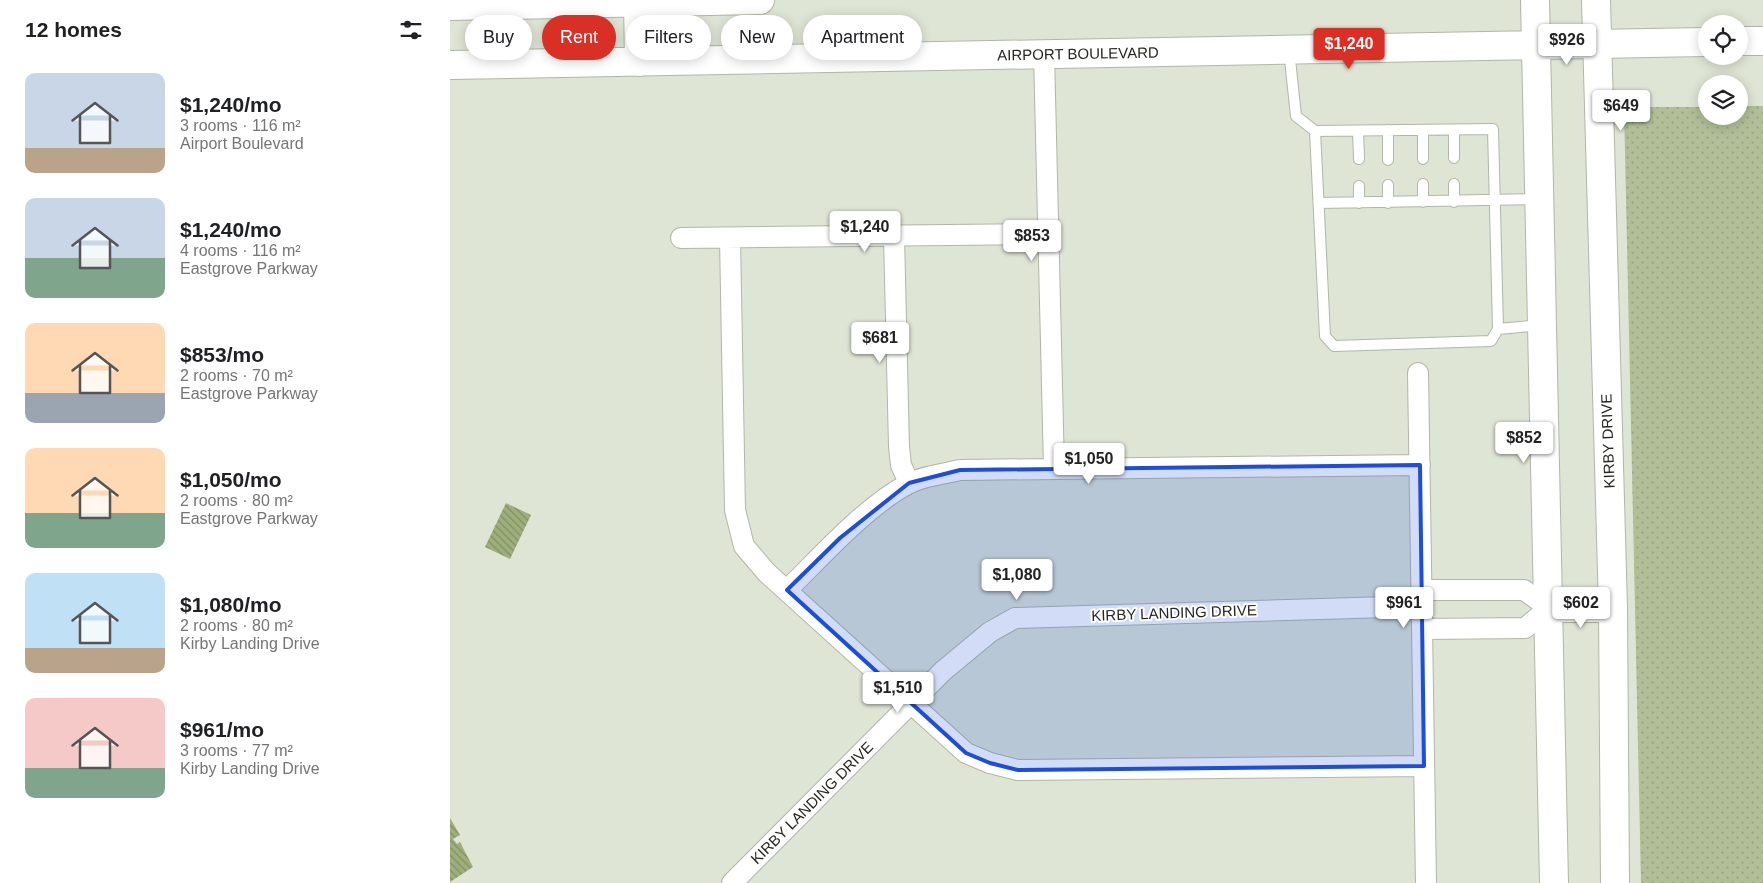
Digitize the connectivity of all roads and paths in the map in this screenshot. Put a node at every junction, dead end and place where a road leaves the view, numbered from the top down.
1 (760, 0) edge
2 (1535, 0) edge
3 (1596, 0) edge
4 (638, 2) junction
5 (450, 6) edge
6 (1748, 41) edge
7 (1763, 41) edge
8 (1698, 42) edge
9 (1597, 44) junction
10 (1536, 45) junction
11 (1289, 49) junction
12 (1044, 54) junction
13 (639, 62) junction
14 (450, 65) edge
15 (1388, 130) junction
16 (1423, 130) junction
17 (1454, 130) junction
18 (1315, 131) junction
19 (1358, 131) junction
20 (1454, 158) dead end
21 (1360, 159) dead end
22 (1423, 159) dead end
23 (1388, 160) dead end
24 (1423, 184) dead end
25 (1454, 184) dead end
26 (1388, 185) dead end
27 (1359, 186) dead end
28 (1540, 199) junction
29 (1423, 202) junction
30 (1454, 202) junction
31 (1495, 202) junction
32 (1319, 203) junction
33 (1359, 203) junction
34 (1388, 203) junction
35 (1049, 234) junction
36 (894, 236) junction
37 (681, 238) dead end
38 (730, 238) junction
39 (1542, 325) junction
40 (1498, 329) junction
41 (1418, 374) dead end
42 (1420, 465) junction
43 (1054, 468) junction
44 (909, 483) junction
45 (787, 590) junction
46 (1422, 598) junction
47 (1549, 608) junction
48 (1613, 608) junction
49 (1422, 629) junction
50 (911, 703) junction
51 (1424, 766) junction
52 (735, 882) edge
53 (1426, 883) edge
54 (1554, 883) edge
55 (1615, 883) edge

1 - 4 street
2 - 10 street
3 - 9 street, KIRBY DRIVE
4 - 5 street
4 - 13 street
6 - 7 street
8 - 9 street, AIRPORT BOULEVARD
9 - 10 street, AIRPORT BOULEVARD
9 - 48 street, KIRBY DRIVE
10 - 11 street, AIRPORT BOULEVARD
10 - 28 street
11 - 12 street, AIRPORT BOULEVARD
11 - 18 lane
12 - 13 street, AIRPORT BOULEVARD
12 - 35 street
13 - 14 street, AIRPORT BOULEVARD
15 - 16 lane
15 - 19 lane
15 - 23 lane
16 - 17 lane
16 - 22 lane
17 - 20 lane
17 - 31 lane
18 - 19 lane
18 - 32 lane
19 - 21 lane
24 - 29 lane
25 - 30 lane
26 - 34 lane
27 - 33 lane
28 - 31 lane
28 - 39 street
29 - 30 lane
29 - 34 lane
30 - 31 lane
31 - 40 lane
32 - 33 lane
32 - 40 lane
33 - 34 lane
35 - 36 street
35 - 43 street
36 - 38 street
36 - 44 street
37 - 38 street
38 - 45 street
39 - 40 lane
39 - 47 street
41 - 42 street
42 - 43 street
42 - 46 street
43 - 44 street
44 - 45 street
45 - 50 street
46 - 47 street, KIRBY LANDING DRIVE
46 - 49 street
46 - 50 street, KIRBY LANDING DRIVE
47 - 48 street
47 - 49 street
47 - 54 street
48 - 55 street, KIRBY DRIVE
49 - 51 street
50 - 51 street
50 - 52 street, KIRBY LANDING DRIVE
51 - 53 street

